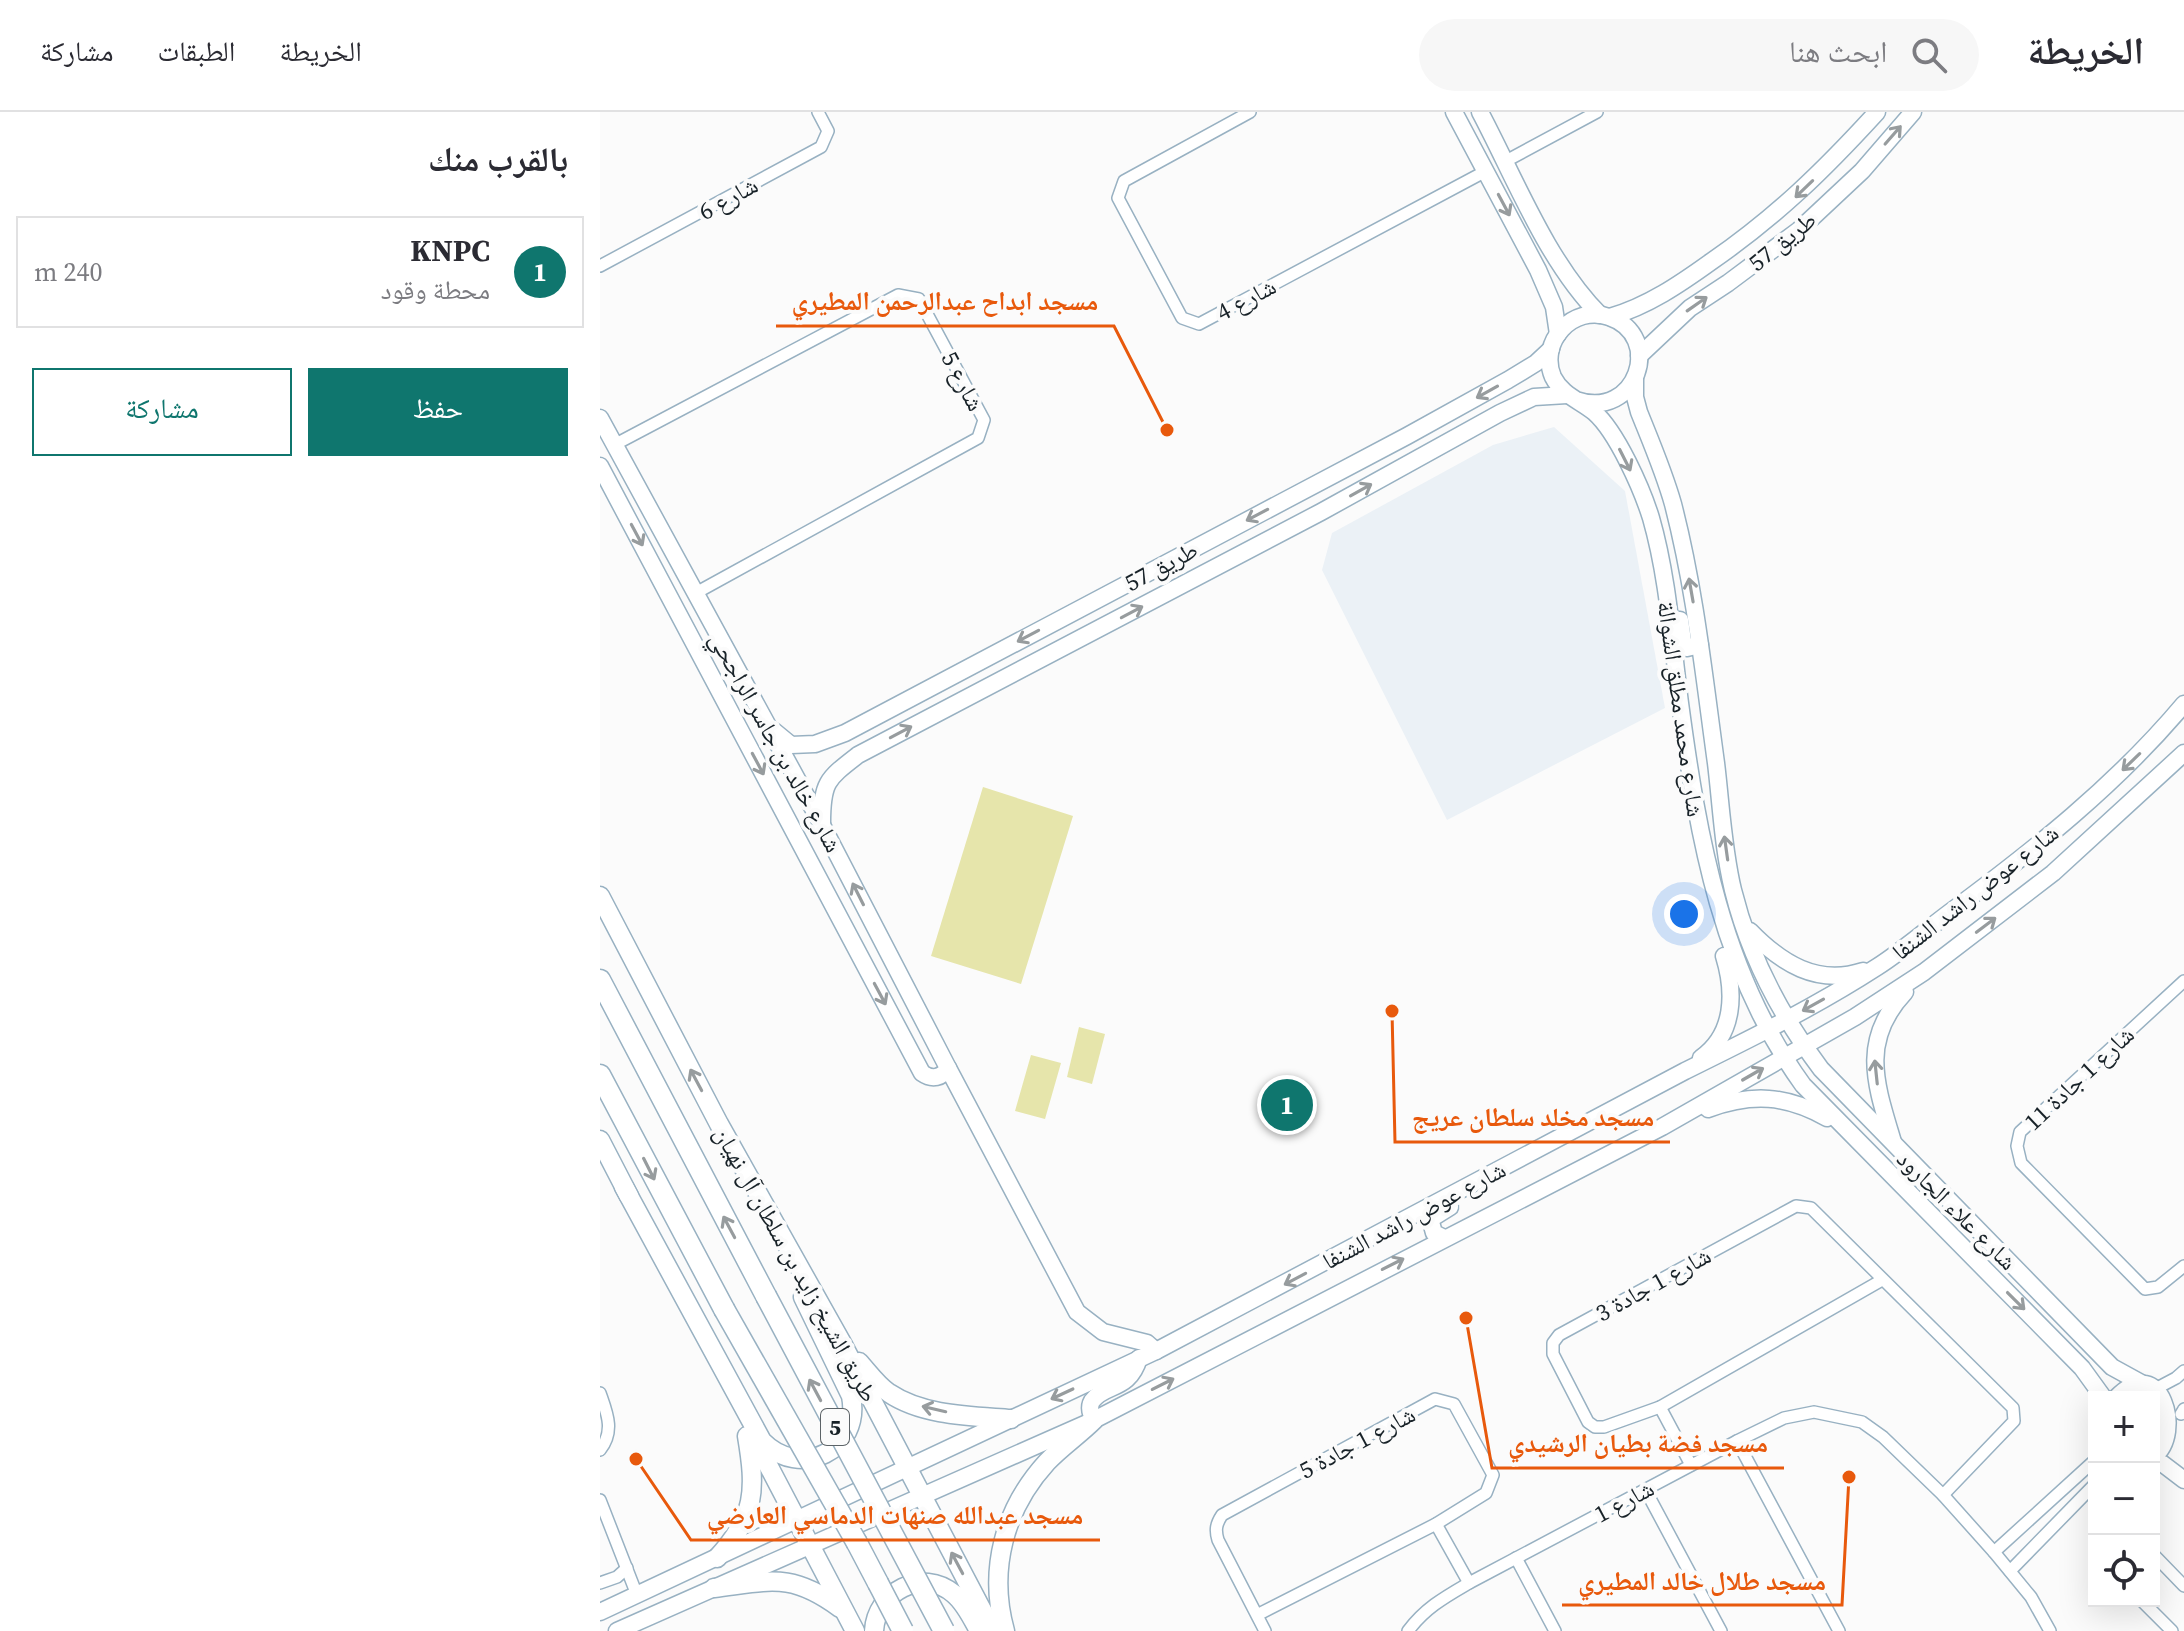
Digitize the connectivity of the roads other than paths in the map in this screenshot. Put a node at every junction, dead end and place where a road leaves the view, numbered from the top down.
1 (818, 112) edge
2 (1250, 112) edge
3 (1454, 112) edge
4 (1480, 112) edge
5 (1597, 112) edge
6 (1877, 112) edge
7 (1913, 112) edge
8 (1840, 152) junction
9 (1506, 161) junction
10 (1486, 171) junction
11 (1862, 171) junction
12 (600, 266) edge
13 (1605, 316) junction
14 (1554, 341) junction
15 (1639, 356) junction
16 (1635, 379) junction
17 (1572, 398) junction
18 (600, 418) edge
19 (1430, 423) junction
20 (1407, 436) junction
21 (614, 445) junction
22 (1443, 445) junction
23 (1418, 459) junction
24 (600, 466) edge
25 (1652, 521) junction
26 (694, 594) junction
27 (1700, 645) junction
28 (2184, 704) edge
29 (765, 724) junction
30 (845, 733) junction
31 (2184, 753) edge
32 (858, 755) junction
33 (822, 825) junction
34 (1709, 876) junction
35 (600, 896) edge
36 (1743, 924) junction
37 (1880, 965) junction
38 (1924, 972) junction
39 (600, 980) edge
40 (2184, 981) edge
41 (1787, 1020) junction
42 (1767, 1031) junction
43 (1803, 1046) junction
44 (1783, 1056) junction
45 (948, 1068) junction
46 (1685, 1071) junction
47 (600, 1075) edge
48 (719, 1124) junction
49 (1662, 1127) junction
50 (1842, 1127) junction
51 (1570, 1132) junction
52 (600, 1140) edge
53 (1895, 1147) junction
54 (624, 1187) junction
55 (1444, 1238) junction
56 (2184, 1266) edge
57 (1882, 1280) junction
58 (843, 1345) junction
59 (1156, 1351) junction
60 (1139, 1358) junction
61 (2184, 1371) edge
62 (2151, 1386) junction
63 (2099, 1391) edge
64 (2124, 1391) edge
65 (600, 1393) edge
66 (1660, 1407) junction
67 (2183, 1417) edge
68 (1011, 1419) junction
69 (1094, 1420) junction
70 (745, 1421) junction
71 (1737, 1441) junction
72 (600, 1450) edge
73 (2160, 1454) edge
74 (2160, 1462) edge
75 (2092, 1463) edge
76 (1691, 1465) junction
77 (907, 1468) junction
78 (2184, 1480) edge
79 (1646, 1491) junction
80 (2088, 1491) edge
81 (1943, 1495) junction
82 (922, 1496) junction
83 (600, 1500) edge
84 (797, 1520) junction
85 (1436, 1524) junction
86 (810, 1545) junction
87 (1994, 1552) junction
88 (717, 1558) junction
89 (1516, 1558) junction
90 (2160, 1561) edge
91 (627, 1568) junction
92 (2010, 1571) junction
93 (600, 1583) edge
94 (1469, 1583) junction
95 (2184, 1586) edge
96 (714, 1588) junction
97 (637, 1595) junction
98 (2147, 1607) edge
99 (601, 1609) edge
100 (845, 1612) junction
101 (1257, 1615) junction
102 (2167, 1629) edge
103 (617, 1631) edge
104 (855, 1631) edge
105 (874, 1631) edge
106 (903, 1631) edge
107 (944, 1631) edge
108 (979, 1631) edge
109 (993, 1631) edge
110 (1005, 1631) edge
111 (1265, 1631) edge
112 (1408, 1631) edge
113 (1555, 1631) edge
114 (1721, 1631) edge
115 (1839, 1631) edge
116 (2050, 1631) edge

1 - 12 street, شارع 6
2 - 10 street, شارع 4
3 - 10 street
4 - 9 street
5 - 9 street
6 - 8 street, طريق 57
11 -> 7 street, طريق 57
8 - 11 street
8 -> 13 street, طريق 57
9 - 13 street
10 -> 14 street
15 -> 11 street, طريق 57
13 - 14 street
13 - 15 street
14 - 17 street
14 -> 19 street, طريق 57
15 - 16 street
16 - 17 street
27 -> 16 street, شارع محمد مطلق الشوالة
17 - 22 street, طريق 57
17 -> 25 street, شارع محمد مطلق الشوالة
18 - 21 street, شارع خالد بن جاسر الراجحي
19 - 20 street, طريق 57
19 - 22 street
20 - 23 street
20 -> 30 street, طريق 57
21 - 26 street, شارع خالد بن جاسر الراجحي
21 - 26 street, شارع 5
22 - 23 street, طريق 57
32 -> 23 street, طريق 57
24 -> 45 street, شارع خالد بن جاسر الراجحي
25 - 27 street
25 - 34 street, شارع محمد مطلق الشوالة
26 - 29 street, شارع خالد بن جاسر الراجحي
36 -> 27 street, شارع محمد مطلق الشوالة
28 -> 37 street, شارع عوض راشد الشنفا
29 - 30 street, طريق 57
29 - 33 street, شارع خالد بن جاسر الراجحي
30 - 32 street
38 -> 31 street, شارع عوض راشد الشنفا
32 - 33 street, طريق 57
45 -> 33 street, شارع خالد بن جاسر الراجحي
34 - 42 street, شارع محمد مطلق الشوالة
34 - 46 street
48 -> 35 main road, طريق الشيخ زايد بن سلطان آل نهيان
36 - 37 street
36 - 41 street, شارع محمد مطلق الشوالة
37 -> 41 street, شارع عوض راشد الشنفا
38 - 43 street, شارع عوض راشد الشنفا
53 -> 38 street
107 -> 39 highway, طريق الشيخ زايد بن سلطان آل نهيان / 5, bridge
40 - 56 street, شارع 1 جادة 11
41 - 42 street, شارع عوض راشد الشنفا
41 - 43 street, شارع علاء الجارود
42 - 44 street, شارع علاء الجارود
42 - 46 street, شارع عوض راشد الشنفا
43 - 44 street, شارع عوض راشد الشنفا
43 - 53 street, شارع علاء الجارود
49 -> 44 street, شارع عوض راشد الشنفا
44 - 50 street, شارع علاء الجارود
45 - 59 street, شارع خالد بن جاسر الراجحي
46 - 51 street, شارع عوض راشد الشنفا
47 -> 106 highway, 5, bridge
48 - 54 main road
48 - 58 main road, طريق الشيخ زايد بن سلطان آل نهيان
49 - 50 street
49 - 55 street, شارع عوض راشد الشنفا
50 -> 63 street, شارع علاء الجارود
51 - 55 street
51 -> 59 street, شارع عوض راشد الشنفا
52 - 54 main road
53 - 62 street, شارع علاء الجارود
54 - 70 main road
69 -> 55 street, شارع عوض راشد الشنفا
57 - 66 street, شارع 1 جادة 3
57 - 66 street, شارع 1 جادة 3
57 - 81 street, شارع 1 جادة 3
68 -> 58 main road
58 - 77 main road, طريق الشيخ زايد بن سلطان آل نهيان
59 - 60 street, شارع عوض راشد الشنفا
60 -> 68 street, شارع عوض راشد الشنفا
60 - 69 street
61 - 62 street
62 - 64 street
62 - 67 street
65 - 72 street
66 - 76 street
67 - 73 street
68 - 77 street, شارع عوض راشد الشنفا
69 - 82 street, شارع عوض راشد الشنفا
69 - 110 main road
70 - 84 main road
70 - 88 main road
71 - 76 street, شارع 1
71 - 81 street, شارع 1
71 - 115 street
74 - 78 street
75 - 87 street
76 - 79 street, شارع 1
77 - 82 main road, طريق الشيخ زايد بن سلطان آل نهيان
77 - 84 street, شارع عوض راشد الشنفا
79 - 89 street, شارع 1
79 - 114 street
80 - 92 street
81 - 87 street, شارع 1
82 - 86 street, شارع عوض راشد الشنفا
109 -> 82 main road, طريق الشيخ زايد بن سلطان آل نهيان
83 - 91 street
84 - 86 main road
84 - 88 street, شارع عوض راشد الشنفا
85 - 94 street
85 - 101 street, شارع 1 جادة 5
85 - 101 street, شارع 1 جادة 5
86 - 96 street, شارع عوض راشد الشنفا
86 - 100 main road
87 - 92 street, شارع 1
88 - 97 street, شارع عوض راشد الشنفا
89 - 94 street, شارع 1
89 - 113 street
90 - 95 street
91 - 93 street
91 - 97 street
92 - 116 street, شارع 1
94 - 112 street, شارع 1
96 - 100 main road
96 - 103 street, شارع عوض راشد الشنفا
97 - 99 street, شارع عوض راشد الشنفا
98 - 102 street
100 - 104 main road
101 - 111 street, شارع 1 جادة 5
105 - 108 main road

